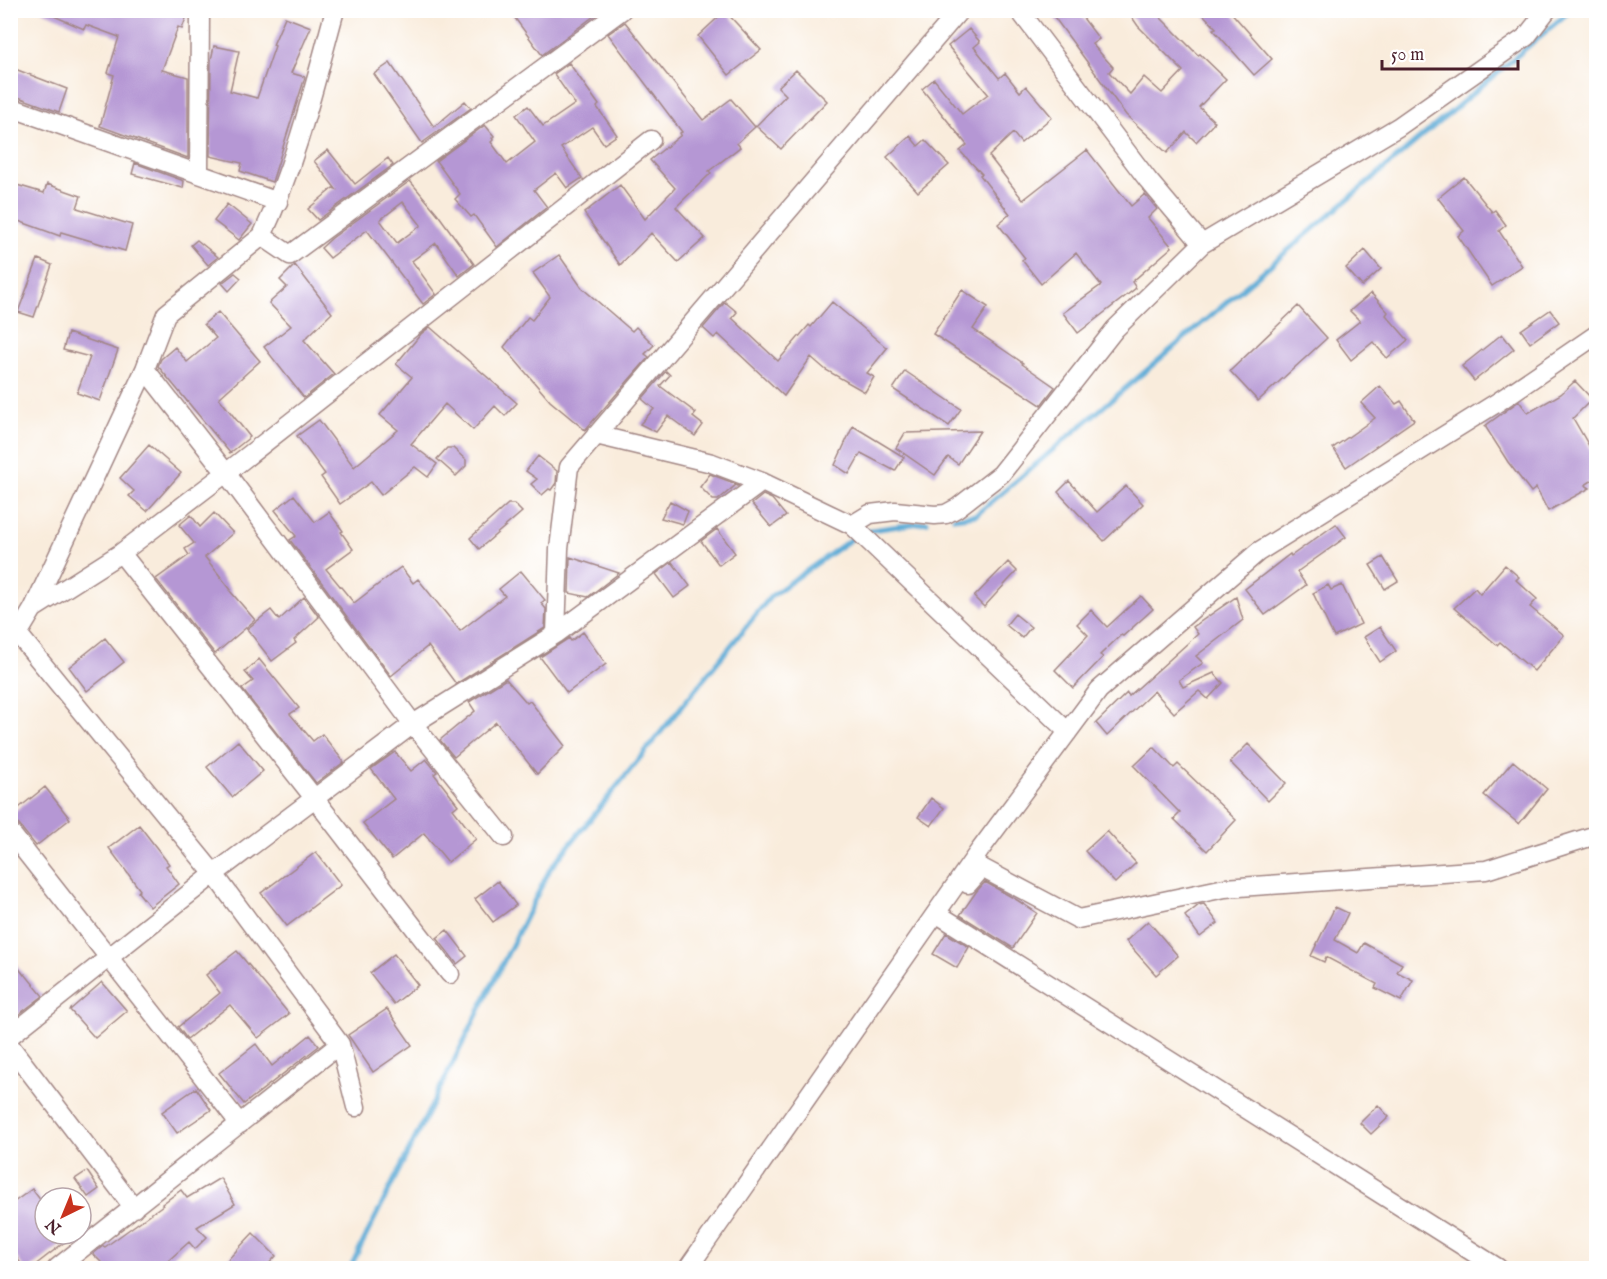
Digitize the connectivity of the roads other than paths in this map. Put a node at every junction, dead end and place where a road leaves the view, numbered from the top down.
1 (200, 10) edge
2 (621, 10) edge
3 (960, 10) edge
4 (1019, 10) edge
5 (1547, 10) edge
6 (329, 12) edge
7 (10, 107) edge
8 (651, 140) dead end
9 (199, 174) junction
10 (278, 202) junction
11 (262, 236) junction
12 (1202, 244) junction
13 (1596, 335) edge
14 (145, 369) junction
15 (597, 435) junction
16 (226, 472) junction
17 (762, 482) junction
18 (852, 525) junction
19 (121, 553) junction
20 (33, 609) junction
21 (556, 634) junction
22 (14, 637) edge
23 (413, 724) junction
24 (1068, 732) junction
25 (315, 799) junction
26 (10, 832) edge
27 (1596, 835) edge
28 (504, 837) dead end
29 (214, 874) junction
30 (938, 914) junction
31 (109, 957) junction
32 (450, 974) dead end
33 (10, 1036) edge
34 (340, 1044) junction
35 (10, 1046) edge
36 (356, 1107) dead end
37 (240, 1124) junction
38 (134, 1208) junction
39 (57, 1269) edge
40 (688, 1269) edge
41 (1498, 1269) edge

1 - 9 street
2 - 11 street
3 - 15 street
4 - 12 street
5 - 12 street
6 - 10 street
7 - 9 street
8 - 16 street
9 - 10 street
10 - 11 street
11 - 14 street
12 - 18 street
13 - 24 street
14 - 16 street
14 - 20 street
15 - 17 street
15 - 21 street
16 - 19 street
16 - 23 street
17 - 18 street
17 - 21 street
18 - 24 street
19 - 20 street
19 - 25 street
20 - 22 street
21 - 23 street
22 - 29 street
23 - 25 street
23 - 28 street
24 - 30 street
25 - 29 street
25 - 32 street
26 - 31 street
27 - 30 street
29 - 31 street
29 - 34 street
30 - 40 street
30 - 41 street
31 - 33 street
31 - 37 street
34 - 36 street
34 - 37 street
35 - 38 street
37 - 38 street
38 - 39 street

